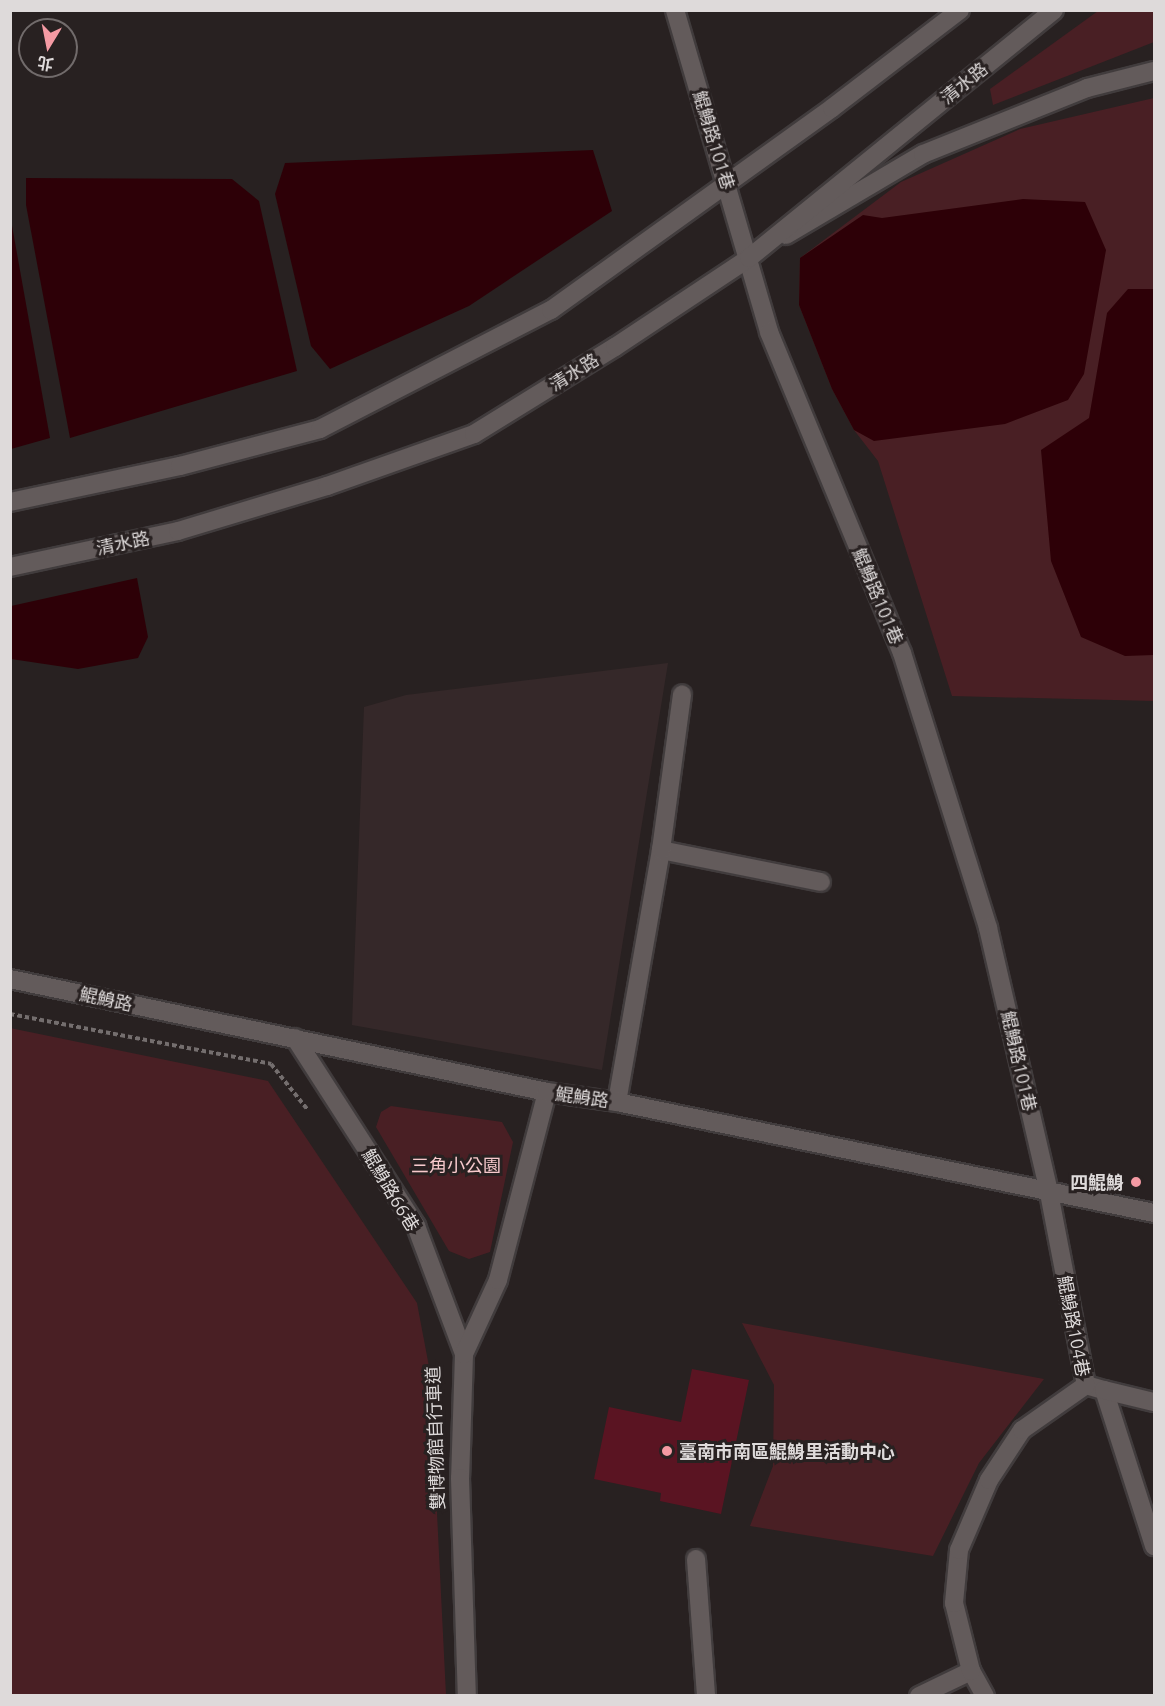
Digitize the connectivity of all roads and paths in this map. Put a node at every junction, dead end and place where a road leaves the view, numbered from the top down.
1 (675, 10) edge
2 (960, 10) edge
3 (1054, 10) edge
4 (1155, 71) edge
5 (726, 182) junction
6 (749, 258) junction
7 (10, 502) edge
8 (10, 567) edge
9 (682, 694) dead end
10 (661, 850) junction
11 (820, 882) dead end
12 (10, 979) edge
13 (10, 1014) edge
14 (295, 1038) junction
15 (547, 1092) junction
16 (617, 1102) junction
17 (314, 1118) dead end
18 (1049, 1193) junction
19 (1155, 1213) edge
20 (464, 1354) junction
21 (1086, 1385) junction
22 (1104, 1390) junction
23 (1155, 1402) edge
24 (1155, 1546) edge
25 (696, 1559) dead end
26 (971, 1671) junction
27 (467, 1695) edge
28 (706, 1695) edge
29 (919, 1695) edge
30 (985, 1695) edge

1 - 5 street, 鯤鯓路101巷
2 - 5 street
3 - 6 street, 清水路
4 - 6 street
5 - 6 street, 鯤鯓路101巷
5 - 7 street
6 - 8 street, 清水路
6 - 18 street, 鯤鯓路101巷
9 - 10 street
10 - 11 street
10 - 16 street
12 - 14 street, 鯤鯓路
13 - 17 path
14 - 15 street, 鯤鯓路
14 - 20 street, 鯤鯓路66巷
15 - 16 street, 鯤鯓路
15 - 20 street, 鯤鯓路66巷
16 - 18 street, 鯤鯓路
18 - 19 street, 鯤鯓路
18 - 21 street, 鯤鯓路104巷
20 - 27 street, 鯤鯓路66巷
21 - 22 street, 鯤鯓路104巷
21 - 26 street
22 - 23 street
22 - 24 street, 鯤鯓路104巷
25 - 28 street
26 - 29 street
26 - 30 street

